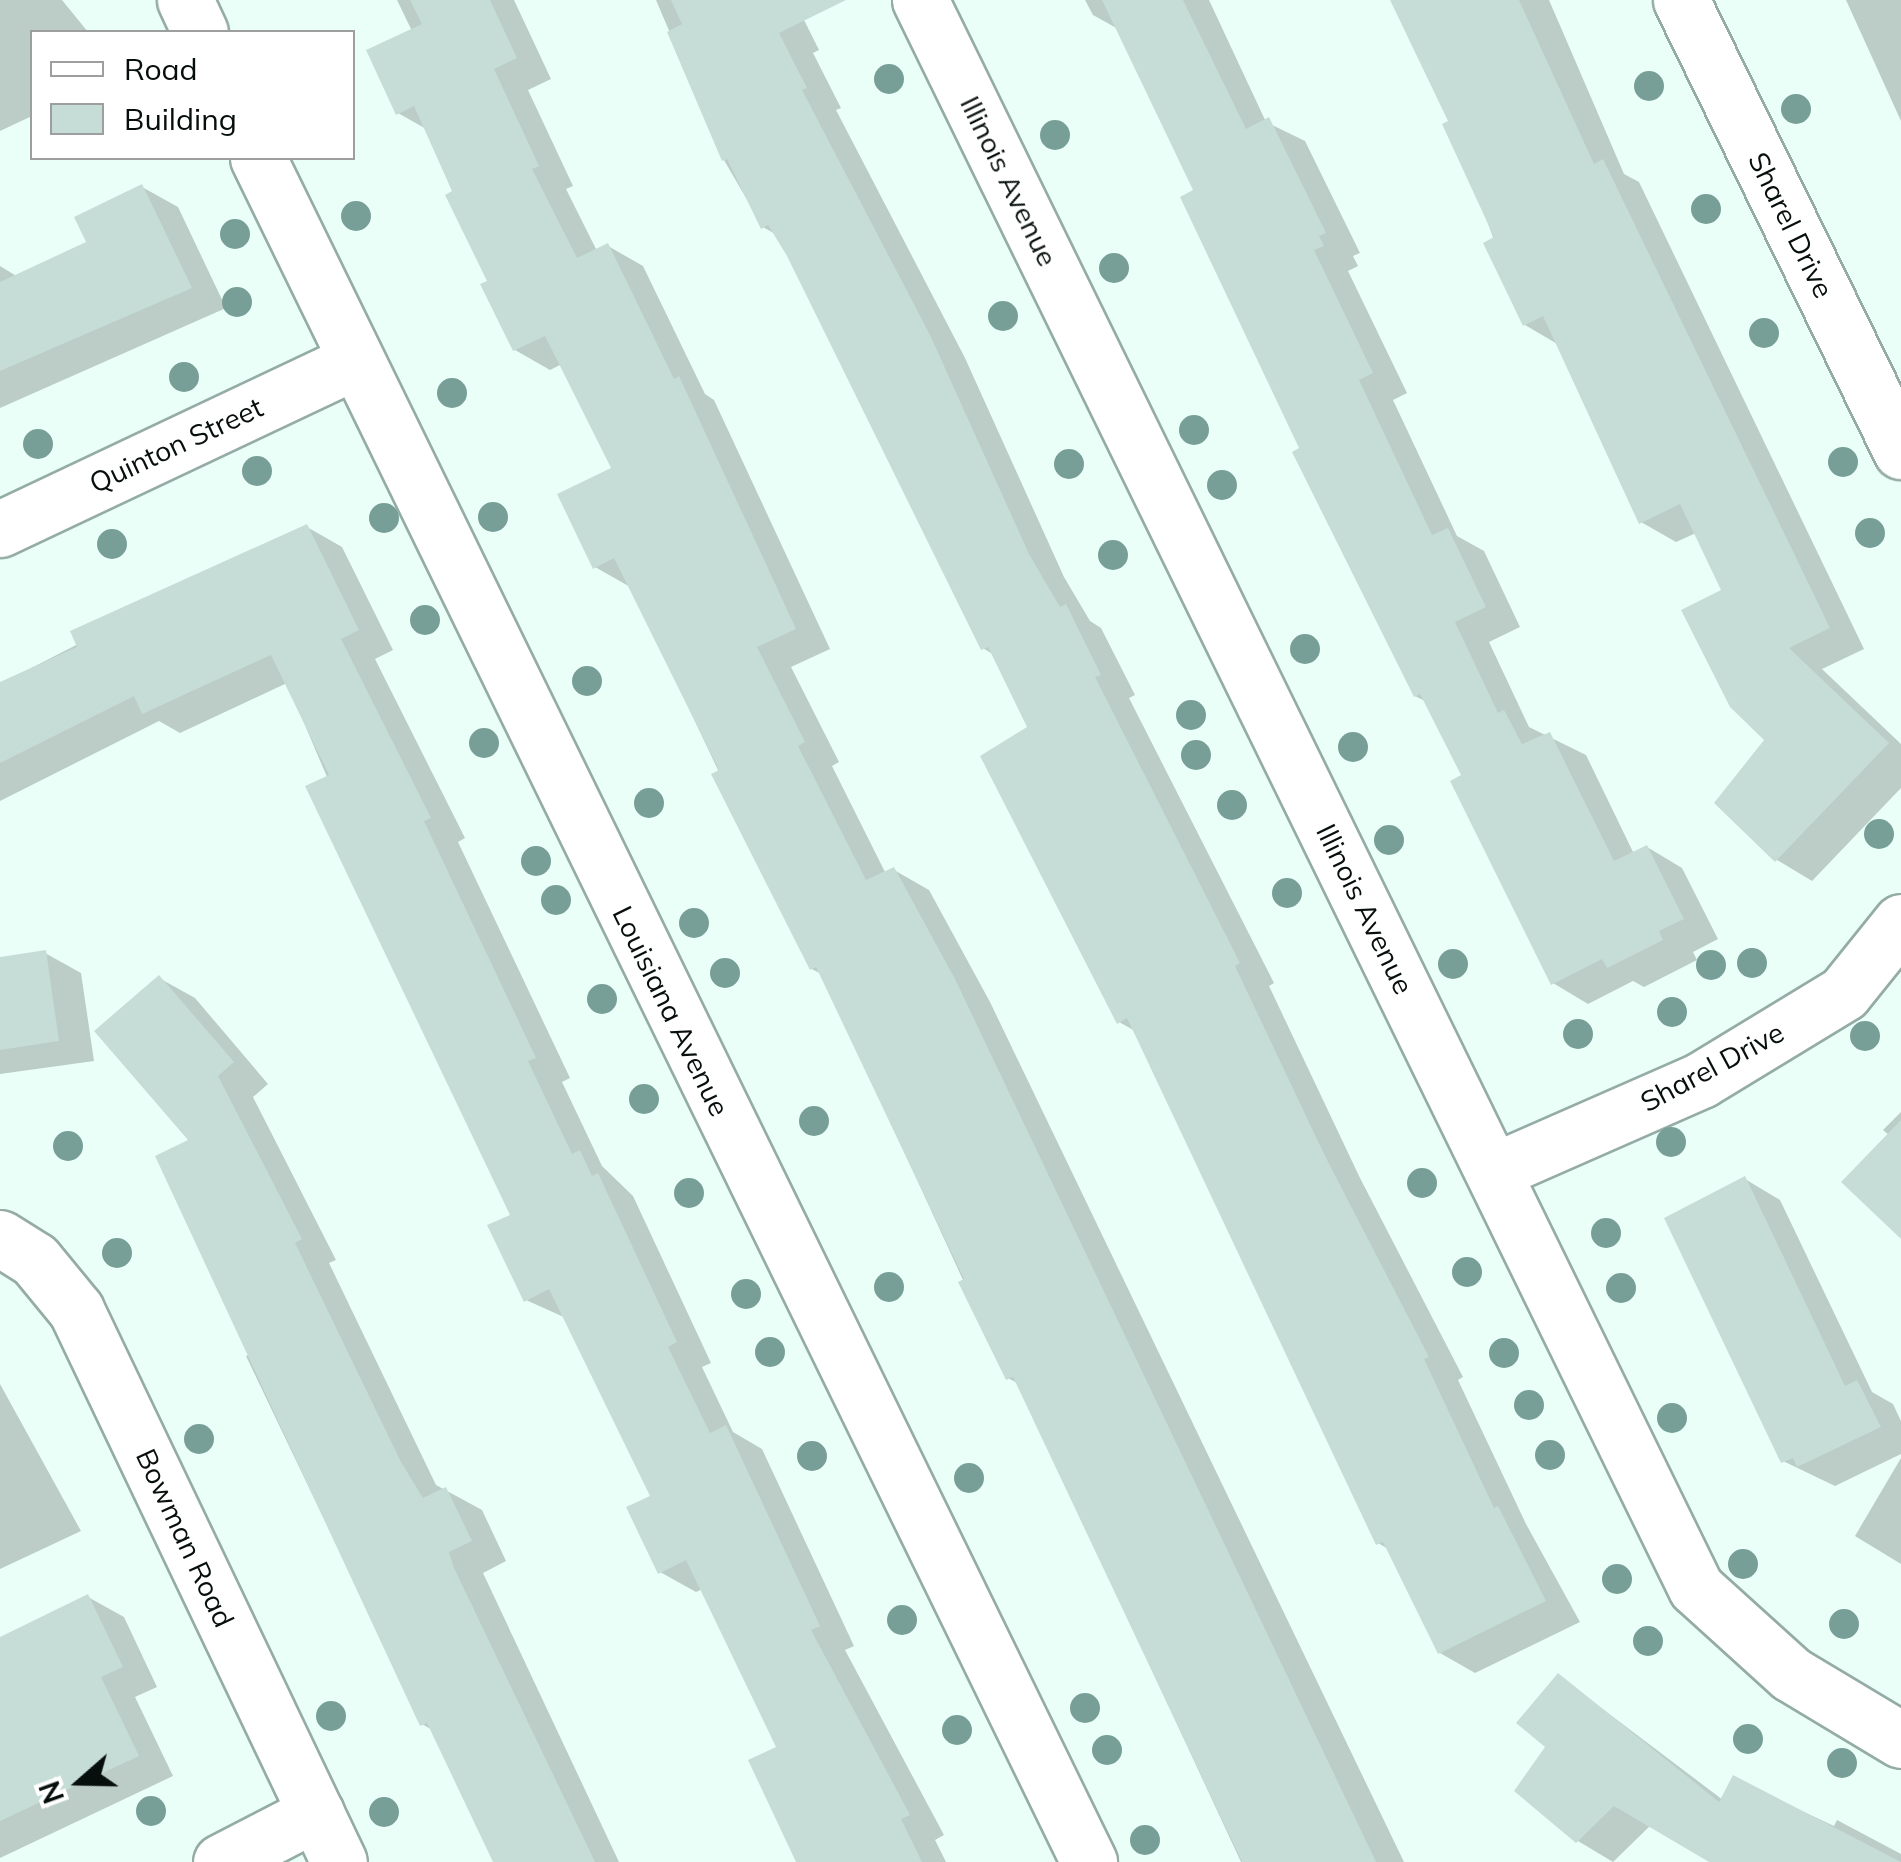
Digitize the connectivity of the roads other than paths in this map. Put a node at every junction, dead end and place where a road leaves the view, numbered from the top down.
1 (185, 0) edge
2 (920, 0) edge
3 (1681, 0) edge
4 (199, 30) edge
5 (259, 160) edge
6 (353, 362) junction
7 (1901, 450) edge
8 (0, 529) edge
9 (1901, 922) edge
10 (1494, 1171) junction
11 (0, 1238) edge
12 (1901, 1740) edge
13 (316, 1814) junction
14 (221, 1862) edge
15 (339, 1862) edge
16 (1089, 1862) edge

1 - 4 street
2 - 10 street, Illinois Avenue
3 - 7 street, Sharel Drive
5 - 6 street, Louisiana Avenue
6 - 8 street, Quinton Street
6 - 16 street, Louisiana Avenue
9 - 10 street, Sharel Drive
10 - 12 street, Illinois Avenue
11 - 13 street, Bowman Road
13 - 14 street
13 - 15 street, Bowman Road

